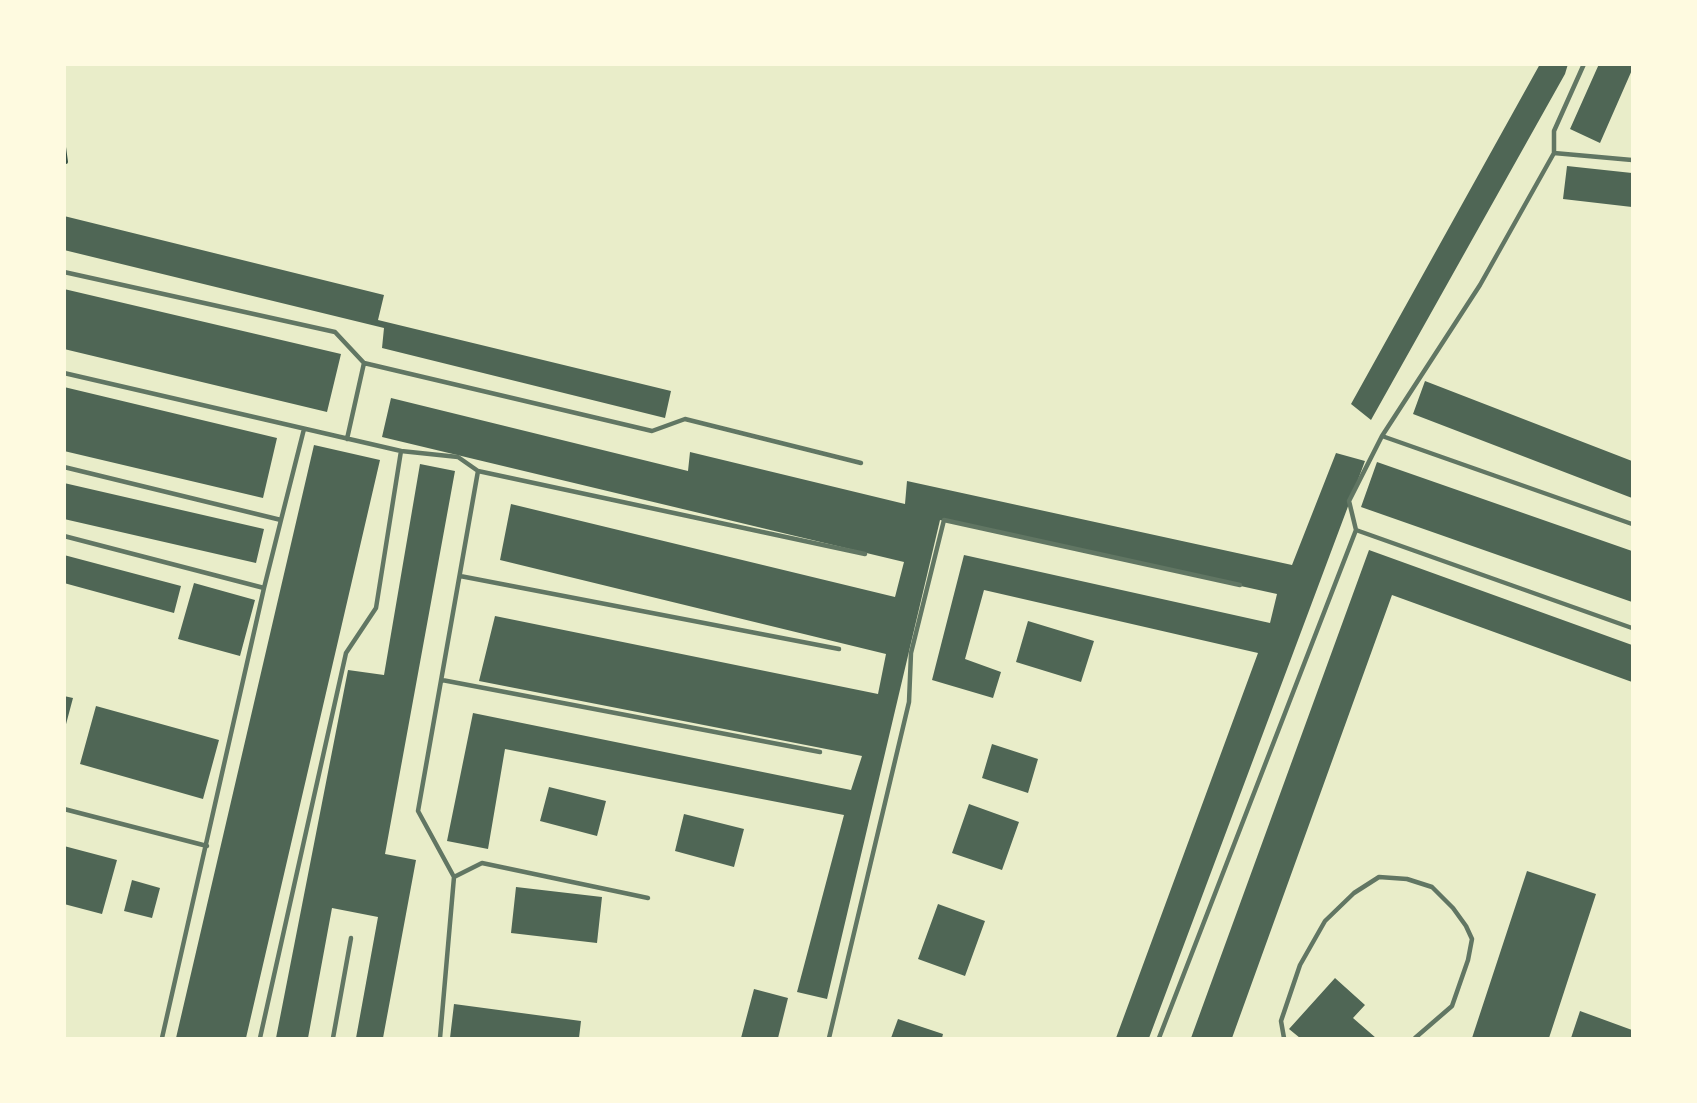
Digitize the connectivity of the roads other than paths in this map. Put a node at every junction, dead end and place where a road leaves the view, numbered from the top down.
1 (1584, 64) edge
2 (1554, 153) junction
3 (1632, 160) edge
4 (64, 272) edge
5 (364, 363) junction
6 (64, 374) edge
7 (304, 429) junction
8 (1382, 436) junction
9 (347, 439) junction
10 (401, 451) junction
11 (861, 464) dead end
12 (64, 467) edge
13 (478, 471) junction
14 (281, 520) junction
15 (1632, 524) edge
16 (1356, 530) junction
17 (64, 536) edge
18 (865, 554) dead end
19 (460, 576) junction
20 (1240, 585) dead end
21 (264, 588) junction
22 (1632, 628) edge
23 (839, 649) dead end
24 (442, 680) junction
25 (820, 752) dead end
26 (64, 809) edge
27 (207, 846) junction
28 (454, 877) junction
29 (648, 898) dead end
30 (351, 938) dead end
31 (162, 1038) edge
32 (260, 1038) edge
33 (333, 1038) edge
34 (440, 1038) edge
35 (829, 1038) edge
36 (1159, 1038) edge
37 (1284, 1038) edge
38 (1416, 1038) edge

1 - 2 lane
2 - 3 lane
2 - 8 lane
4 - 5 lane
5 - 9 lane
5 - 11 lane
6 - 7 lane
7 - 9 lane
7 - 14 lane
8 - 15 lane
8 - 16 lane
9 - 10 lane
10 - 13 lane
10 - 32 lane
12 - 14 lane
13 - 18 lane
13 - 19 lane
14 - 21 lane
16 - 22 lane
16 - 36 lane
17 - 21 lane
19 - 23 lane
19 - 24 lane
20 - 35 lane
21 - 27 lane
24 - 25 lane
24 - 28 lane
26 - 27 lane
27 - 31 lane
28 - 29 lane
28 - 34 lane
30 - 33 lane
37 - 38 lane

